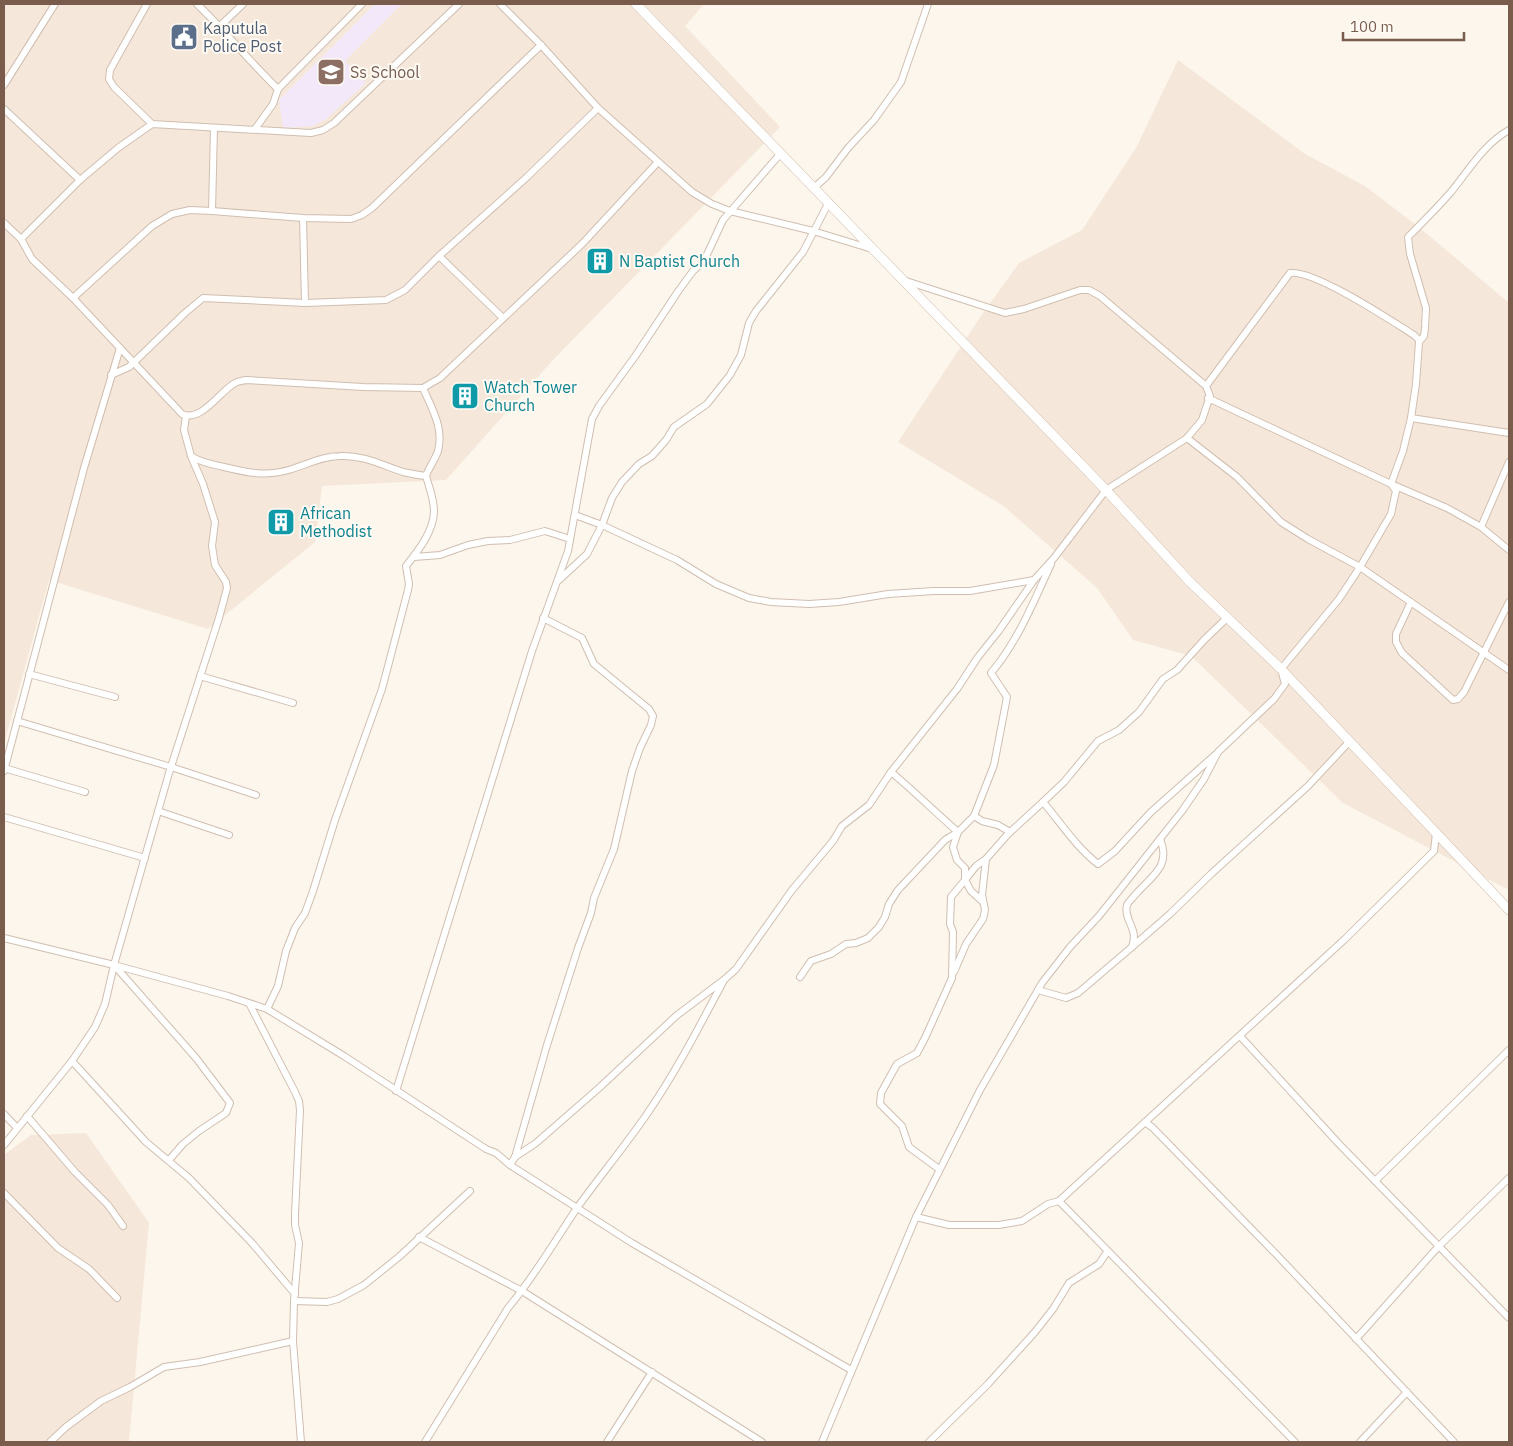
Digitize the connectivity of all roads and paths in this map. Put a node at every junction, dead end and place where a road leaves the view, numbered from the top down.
1 (55, 4) edge
2 (147, 4) edge
3 (197, 4) edge
4 (243, 4) edge
5 (362, 4) edge
6 (458, 4) edge
7 (500, 4) edge
8 (636, 4) edge
9 (928, 4) edge
10 (220, 26) junction
11 (541, 45) junction
12 (4, 85) edge
13 (278, 89) junction
14 (598, 108) junction
15 (4, 109) edge
16 (152, 124) junction
17 (214, 128) junction
18 (255, 129) junction
19 (1509, 130) edge
20 (781, 153) junction
21 (658, 162) junction
22 (80, 180) junction
23 (815, 188) junction
24 (829, 202) junction
25 (212, 210) junction
26 (730, 211) junction
27 (303, 218) junction
28 (4, 223) edge
29 (813, 231) junction
30 (21, 238) junction
31 (876, 250) junction
32 (439, 256) junction
33 (906, 282) junction
34 (73, 298) junction
35 (305, 303) junction
36 (503, 318) junction
37 (1419, 342) junction
38 (120, 348) junction
39 (134, 362) junction
40 (111, 375) junction
41 (1206, 386) junction
42 (423, 388) junction
43 (1208, 398) junction
44 (186, 416) junction
45 (1412, 418) junction
46 (1509, 433) edge
47 (1187, 438) junction
48 (192, 456) junction
49 (1509, 462) edge
50 (426, 476) junction
51 (1391, 484) junction
52 (1106, 490) junction
53 (575, 514) junction
54 (602, 525) junction
55 (1481, 527) junction
56 (570, 539) junction
57 (1509, 550) edge
58 (414, 557) junction
59 (1054, 558) junction
60 (1360, 567) junction
61 (1034, 580) junction
62 (558, 582) junction
63 (1412, 602) junction
64 (1509, 602) edge
65 (543, 618) junction
66 (1227, 618) junction
67 (1484, 652) junction
68 (1281, 670) junction
69 (1509, 670) edge
70 (29, 674) junction
71 (200, 676) junction
72 (115, 697) dead end
73 (293, 703) dead end
74 (17, 721) junction
75 (1349, 742) junction
76 (1218, 752) junction
77 (171, 767) junction
78 (4, 770) edge
79 (891, 772) junction
80 (85, 792) dead end
81 (256, 795) dead end
82 (1043, 802) junction
83 (158, 811) junction
84 (974, 816) junction
85 (4, 817) edge
86 (958, 832) junction
87 (1010, 832) junction
88 (1436, 833) junction
89 (229, 835) dead end
90 (1160, 839) junction
91 (145, 858) junction
92 (986, 859) junction
93 (965, 880) junction
94 (982, 901) junction
95 (1509, 910) edge
96 (4, 938) edge
97 (1132, 947) junction
98 (114, 965) junction
99 (800, 977) dead end
100 (952, 978) junction
101 (725, 979) junction
102 (1038, 990) junction
103 (250, 1004) junction
104 (267, 1010) junction
105 (1240, 1036) junction
106 (1509, 1050) edge
107 (72, 1061) junction
108 (396, 1091) junction
109 (4, 1114) edge
110 (27, 1116) junction
111 (1145, 1122) junction
112 (17, 1128) junction
113 (4, 1145) edge
114 (515, 1158) junction
115 (169, 1160) junction
116 (510, 1165) junction
117 (939, 1169) junction
118 (1509, 1178) edge
119 (1375, 1181) junction
120 (470, 1190) dead end
121 (4, 1193) edge
122 (1059, 1201) junction
123 (577, 1208) junction
124 (916, 1217) junction
125 (123, 1226) dead end
126 (419, 1237) junction
127 (1438, 1247) junction
128 (1107, 1252) junction
129 (522, 1291) junction
130 (295, 1297) junction
131 (117, 1298) dead end
132 (1509, 1318) edge
133 (1356, 1339) junction
134 (293, 1340) junction
135 (851, 1370) junction
136 (652, 1372) junction
137 (1407, 1392) junction
138 (50, 1442) edge
139 (301, 1442) edge
140 (425, 1442) edge
141 (607, 1442) edge
142 (762, 1442) edge
143 (822, 1442) edge
144 (929, 1442) edge
145 (1296, 1442) edge
146 (1360, 1442) edge
147 (1454, 1442) edge

1 - 12 street
2 - 16 street
3 - 10 street
4 - 10 street
5 - 13 street
6 - 18 street
7 - 11 street
8 - 20 street
9 - 23 street
10 - 13 street
11 - 14 street
11 - 27 street
13 - 18 street
14 - 21 street
14 - 32 street
15 - 22 street
16 - 17 street
16 - 22 street
17 - 18 street
17 - 25 street
19 - 37 street
20 - 23 street
20 - 26 street
21 - 26 street
21 - 36 street
22 - 30 street
23 - 24 street
24 - 29 street
24 - 31 street
25 - 27 street
25 - 34 street
26 - 29 street
26 - 53 street
27 - 35 street
28 - 30 street
29 - 31 street
29 - 54 street
30 - 34 street
31 - 33 street
32 - 35 street
32 - 36 street
33 - 41 street
33 - 52 street
34 - 38 street
35 - 39 street
36 - 42 street
37 - 41 street
37 - 45 street
38 - 39 street
38 - 40 street
39 - 40 street
39 - 44 street
40 - 70 street
41 - 43 street
42 - 44 street
42 - 50 street
43 - 47 street
43 - 51 street
44 - 48 street
45 - 46 street
45 - 51 street
47 - 52 street
47 - 60 street
48 - 50 street
48 - 71 street
49 - 55 street
50 - 58 street
51 - 55 street
51 - 60 street
52 - 59 street
52 - 66 street
53 - 54 street
53 - 56 street
54 - 61 street
54 - 62 street
55 - 57 street
56 - 58 street
56 - 62 street
58 - 104 street
59 - 61 street
59 - 84 street
60 - 63 street
60 - 68 street
61 - 79 street
62 - 65 street
63 - 67 street
63 - 67 street
64 - 67 street
65 - 108 street
65 - 114 street
66 - 68 street
66 - 82 street
67 - 69 street
68 - 75 street
68 - 76 street
70 - 72 street
70 - 74 street
71 - 73 street
71 - 77 street
74 - 77 street
74 - 78 street
75 - 88 street
75 - 97 street
76 - 82 street
76 - 90 street
77 - 81 street
77 - 83 street
78 - 80 street
79 - 86 street
79 - 101 street
82 - 87 street
83 - 89 street
83 - 91 street
84 - 86 street
84 - 87 street
85 - 91 street
86 - 93 street
86 - 99 street
87 - 92 street
88 - 95 street
88 - 105 street
90 - 97 street
90 - 102 street
91 - 98 street
92 - 93 street
92 - 94 street
93 - 94 street
93 - 100 street
94 - 100 street
96 - 98 street
97 - 102 street
98 - 103 street
98 - 107 street
98 - 115 street
100 - 117 street
101 - 114 street
101 - 123 street
102 - 117 street
103 - 104 street
103 - 130 street
104 - 108 street
105 - 111 street
105 - 119 street
106 - 119 street
107 - 110 street
107 - 115 street
108 - 116 street
109 - 112 street
110 - 112 street
110 - 125 street
111 - 122 street
111 - 133 street
112 - 113 street
114 - 116 street
115 - 130 street
116 - 123 street
117 - 124 street
118 - 127 street
119 - 127 street
120 - 126 street
121 - 131 street
122 - 124 street
122 - 128 street
123 - 129 street
123 - 135 street
124 - 135 street
126 - 129 street
126 - 130 street
127 - 132 street
127 - 133 street
128 - 144 street
128 - 145 street
129 - 136 street
129 - 140 street
130 - 134 street
133 - 137 street
134 - 138 street
134 - 139 street
135 - 143 street
136 - 141 street
136 - 142 street
137 - 146 street
137 - 147 street

